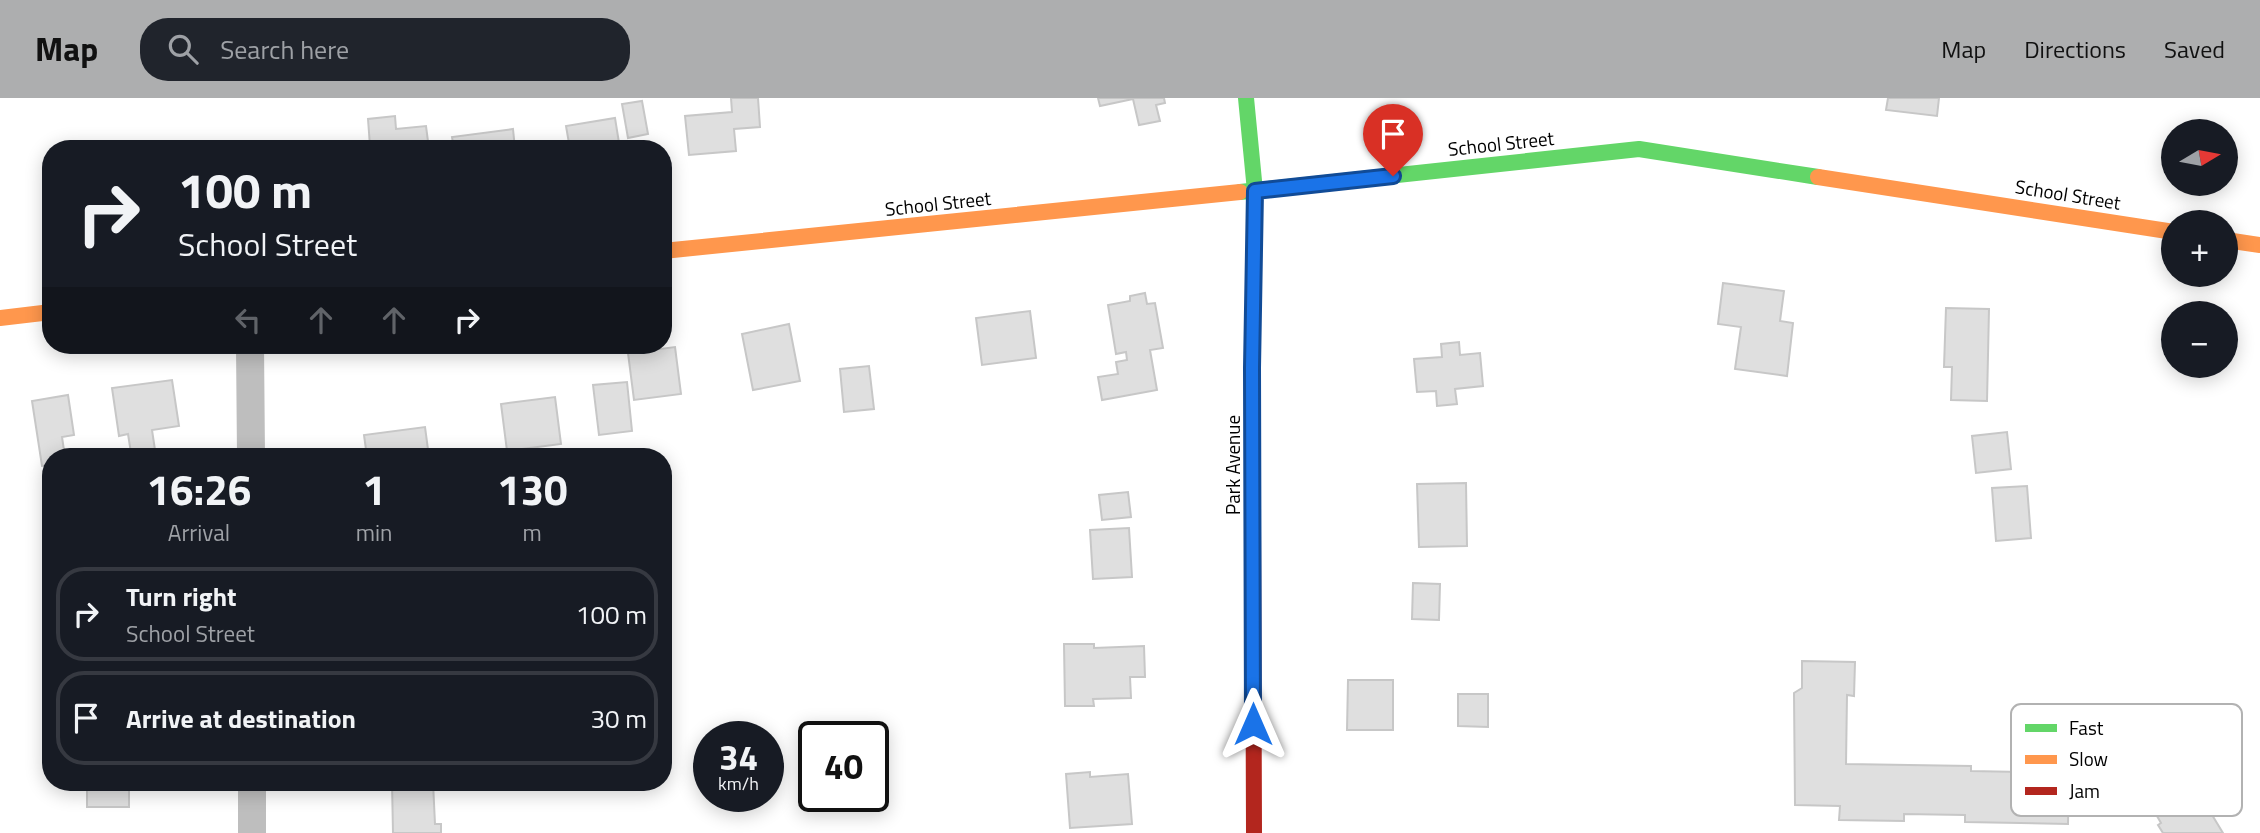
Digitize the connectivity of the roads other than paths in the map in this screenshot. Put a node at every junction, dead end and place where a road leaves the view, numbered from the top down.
1 (1246, 98) edge
2 (1255, 191) junction
3 (2161, 230) edge
4 (2238, 242) edge
5 (2260, 245) edge
6 (672, 250) edge
7 (42, 313) edge
8 (0, 318) edge
9 (250, 354) edge
10 (251, 448) edge
11 (252, 791) edge
12 (252, 833) edge
13 (1254, 833) edge

1 - 2 main road, Park Avenue
2 - 3 main road, School Street
2 - 6 main road, School Street
2 - 13 main road, Park Avenue
4 - 5 main road
7 - 8 main road
9 - 10 street
11 - 12 street

